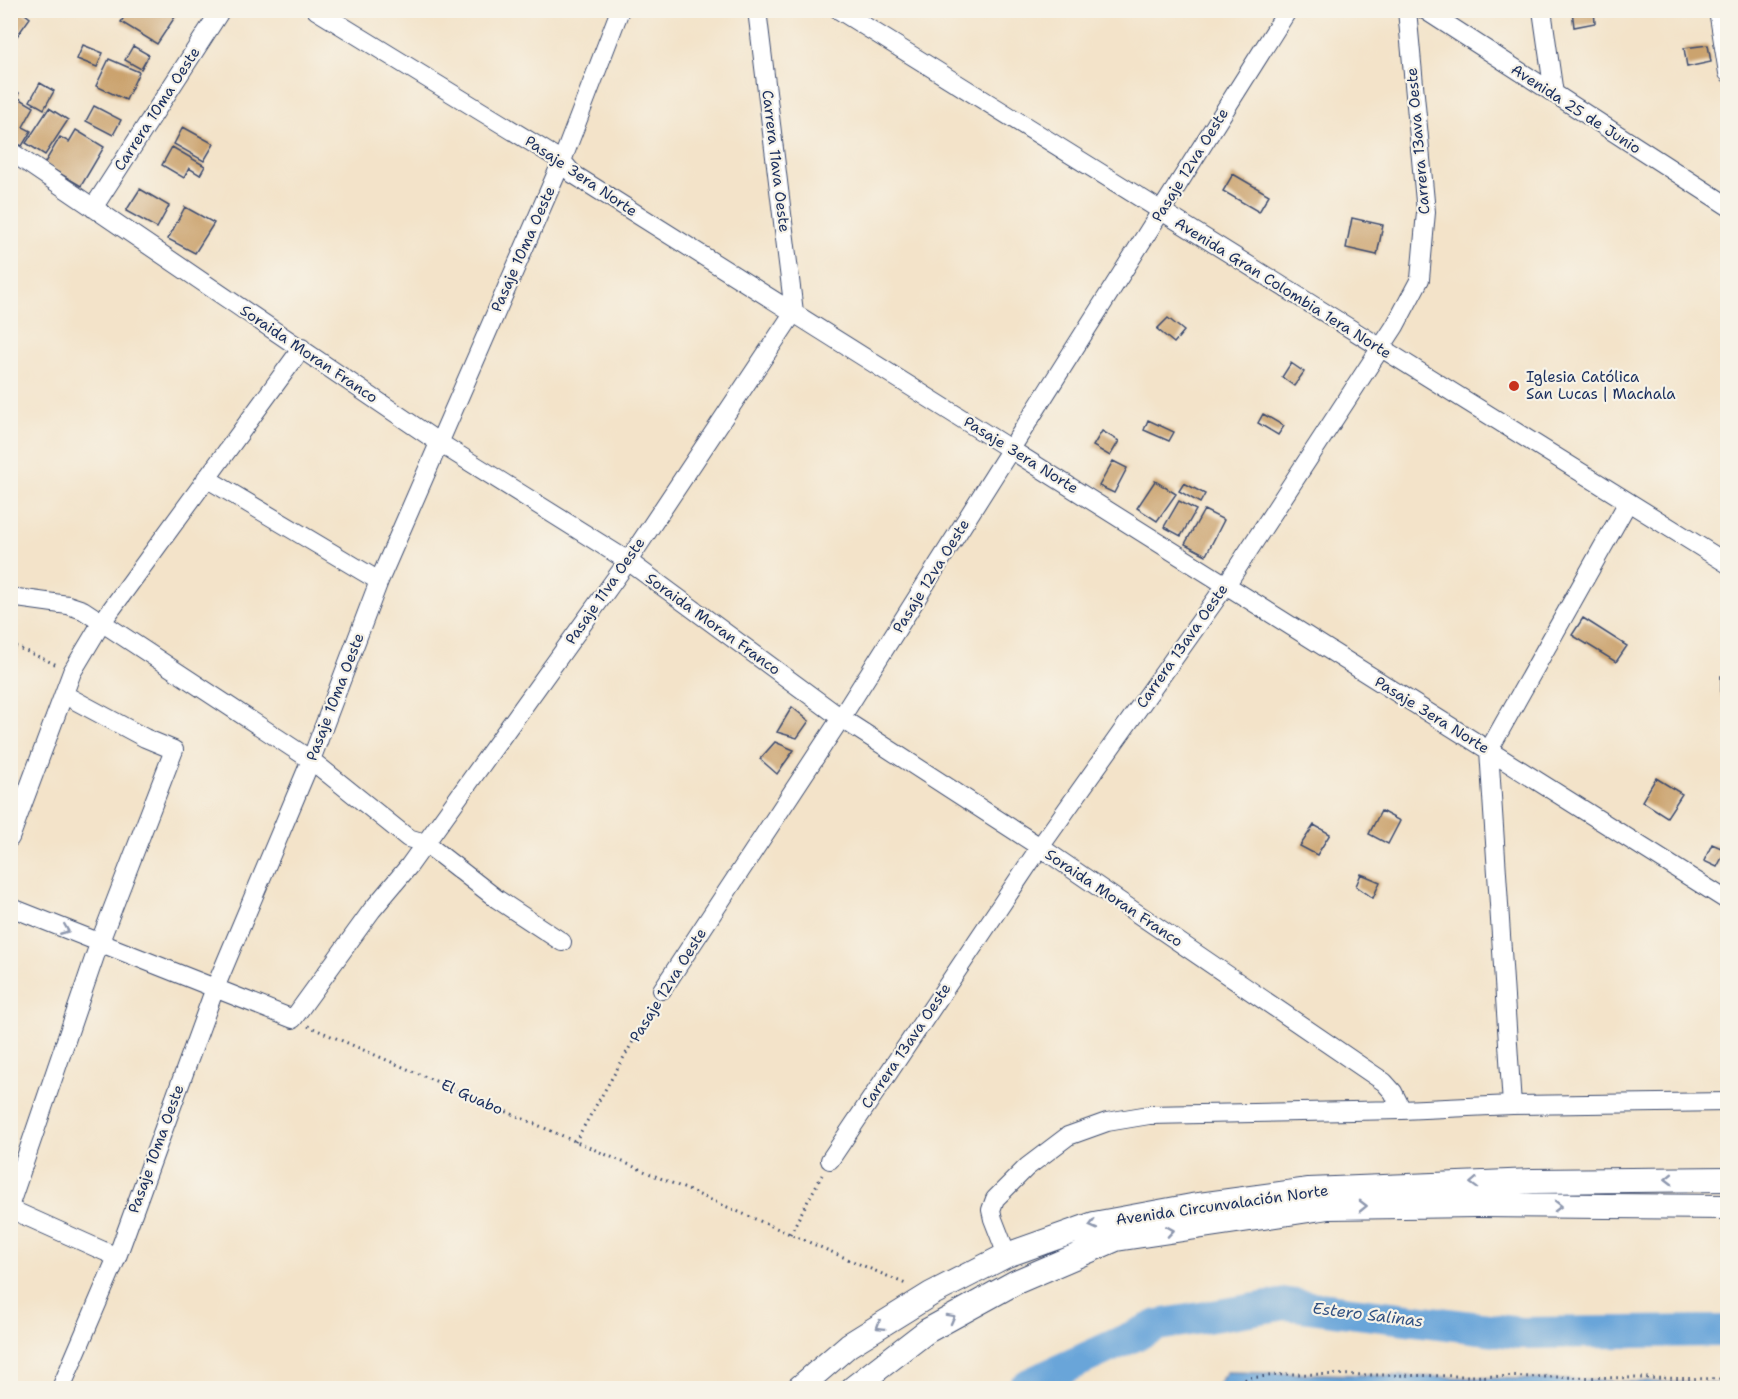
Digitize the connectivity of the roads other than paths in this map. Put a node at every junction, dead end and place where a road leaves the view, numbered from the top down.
1 (221, 10) edge
2 (316, 10) edge
3 (620, 10) edge
4 (757, 10) edge
5 (839, 10) edge
6 (1288, 10) edge
7 (1407, 10) edge
8 (1425, 10) edge
9 (1542, 10) edge
10 (1718, 10) edge
11 (1728, 73) edge
12 (1554, 94) junction
13 (10, 151) edge
14 (562, 161) junction
15 (1728, 206) edge
16 (93, 208) junction
17 (1161, 212) junction
18 (794, 312) junction
19 (302, 348) junction
20 (1381, 349) junction
21 (438, 442) junction
22 (1012, 449) junction
23 (206, 478) junction
24 (1628, 502) junction
25 (628, 561) junction
26 (1728, 564) edge
27 (379, 581) junction
28 (1226, 585) junction
29 (10, 597) edge
30 (102, 622) junction
31 (65, 695) junction
32 (841, 718) junction
33 (1489, 750) junction
34 (311, 760) junction
35 (10, 838) edge
36 (425, 843) junction
37 (1040, 847) junction
38 (1728, 901) edge
39 (10, 907) edge
40 (562, 942) dead end
41 (99, 944) junction
42 (215, 988) junction
43 (662, 990) road end
44 (1728, 1102) edge
45 (1512, 1105) junction
46 (1402, 1110) junction
47 (830, 1160) road end
48 (1728, 1179) edge
49 (1405, 1196) junction
50 (10, 1207) edge
51 (1728, 1207) edge
52 (1007, 1255) junction
53 (117, 1257) junction
54 (909, 1308) junction
55 (927, 1331) junction
56 (61, 1389) edge
57 (799, 1389) edge
58 (853, 1389) edge

1 - 16 street, Carrera 10ma Oeste
2 - 14 street, Pasaje 3era Norte
3 - 14 street, Pasaje 10ma Oeste
4 - 18 street, Carrera 11ava Oeste
5 - 17 street, Avenida Gran Colombia 1era Norte
6 - 17 street, Pasaje 12va Oeste
7 - 20 street, Carrera 13ava Oeste
8 - 12 street, Avenida 25 de Junio
9 - 12 street
10 - 11 street
12 - 15 street, Avenida 25 de Junio
13 - 16 street, Soraida Moran Franco
14 - 18 street, Pasaje 3era Norte
14 - 21 street, Pasaje 10ma Oeste
16 - 19 street, Soraida Moran Franco
17 - 20 street, Avenida Gran Colombia 1era Norte
17 - 22 street, Pasaje 12va Oeste
18 - 22 street, Pasaje 3era Norte
18 - 25 street, Pasaje 11va Oeste
19 - 21 street, Soraida Moran Franco
19 - 23 street
20 - 24 street, Avenida Gran Colombia 1era Norte
20 - 28 street, Carrera 13ava Oeste
21 - 25 street, Soraida Moran Franco
21 - 27 street, Pasaje 10ma Oeste
22 - 28 street, Pasaje 3era Norte
22 - 32 street, Pasaje 12va Oeste
23 - 27 street
23 - 30 street
24 - 26 street, Avenida Gran Colombia 1era Norte
24 - 33 street
25 - 32 street, Soraida Moran Franco
25 - 36 street, Pasaje 11va Oeste
27 - 34 street, Pasaje 10ma Oeste
28 - 33 street, Pasaje 3era Norte
28 - 37 street, Carrera 13ava Oeste
29 - 30 street
30 - 31 street
30 - 34 street
31 - 35 street
31 - 41 street
32 - 37 street, Soraida Moran Franco
32 - 43 street, Pasaje 12va Oeste
33 - 38 street, Pasaje 3era Norte
33 - 45 street
34 - 36 street
34 - 42 street, Pasaje 10ma Oeste
36 - 40 street
36 - 42 street, Pasaje 11va Oeste
37 - 46 street, Soraida Moran Franco
37 - 47 street, Carrera 13ava Oeste
39 -> 41 street
41 - 42 street
41 - 50 street
42 - 53 street, Pasaje 10ma Oeste
44 - 45 street
45 - 46 street
46 - 52 street
48 -> 49 main road, Avenida Circunvalación Norte
49 -> 51 main road, Avenida Circunvalación Norte
49 -> 52 main road, Avenida Circunvalación Norte
55 -> 49 main road, Avenida Circunvalación Norte
50 - 53 street
52 - 54 main road, Avenida Circunvalación Norte
53 - 56 street, Pasaje 10ma Oeste
54 - 55 main road
54 -> 57 main road, Avenida Circunvalación Norte
55 - 58 main road, Avenida Circunvalación Norte

